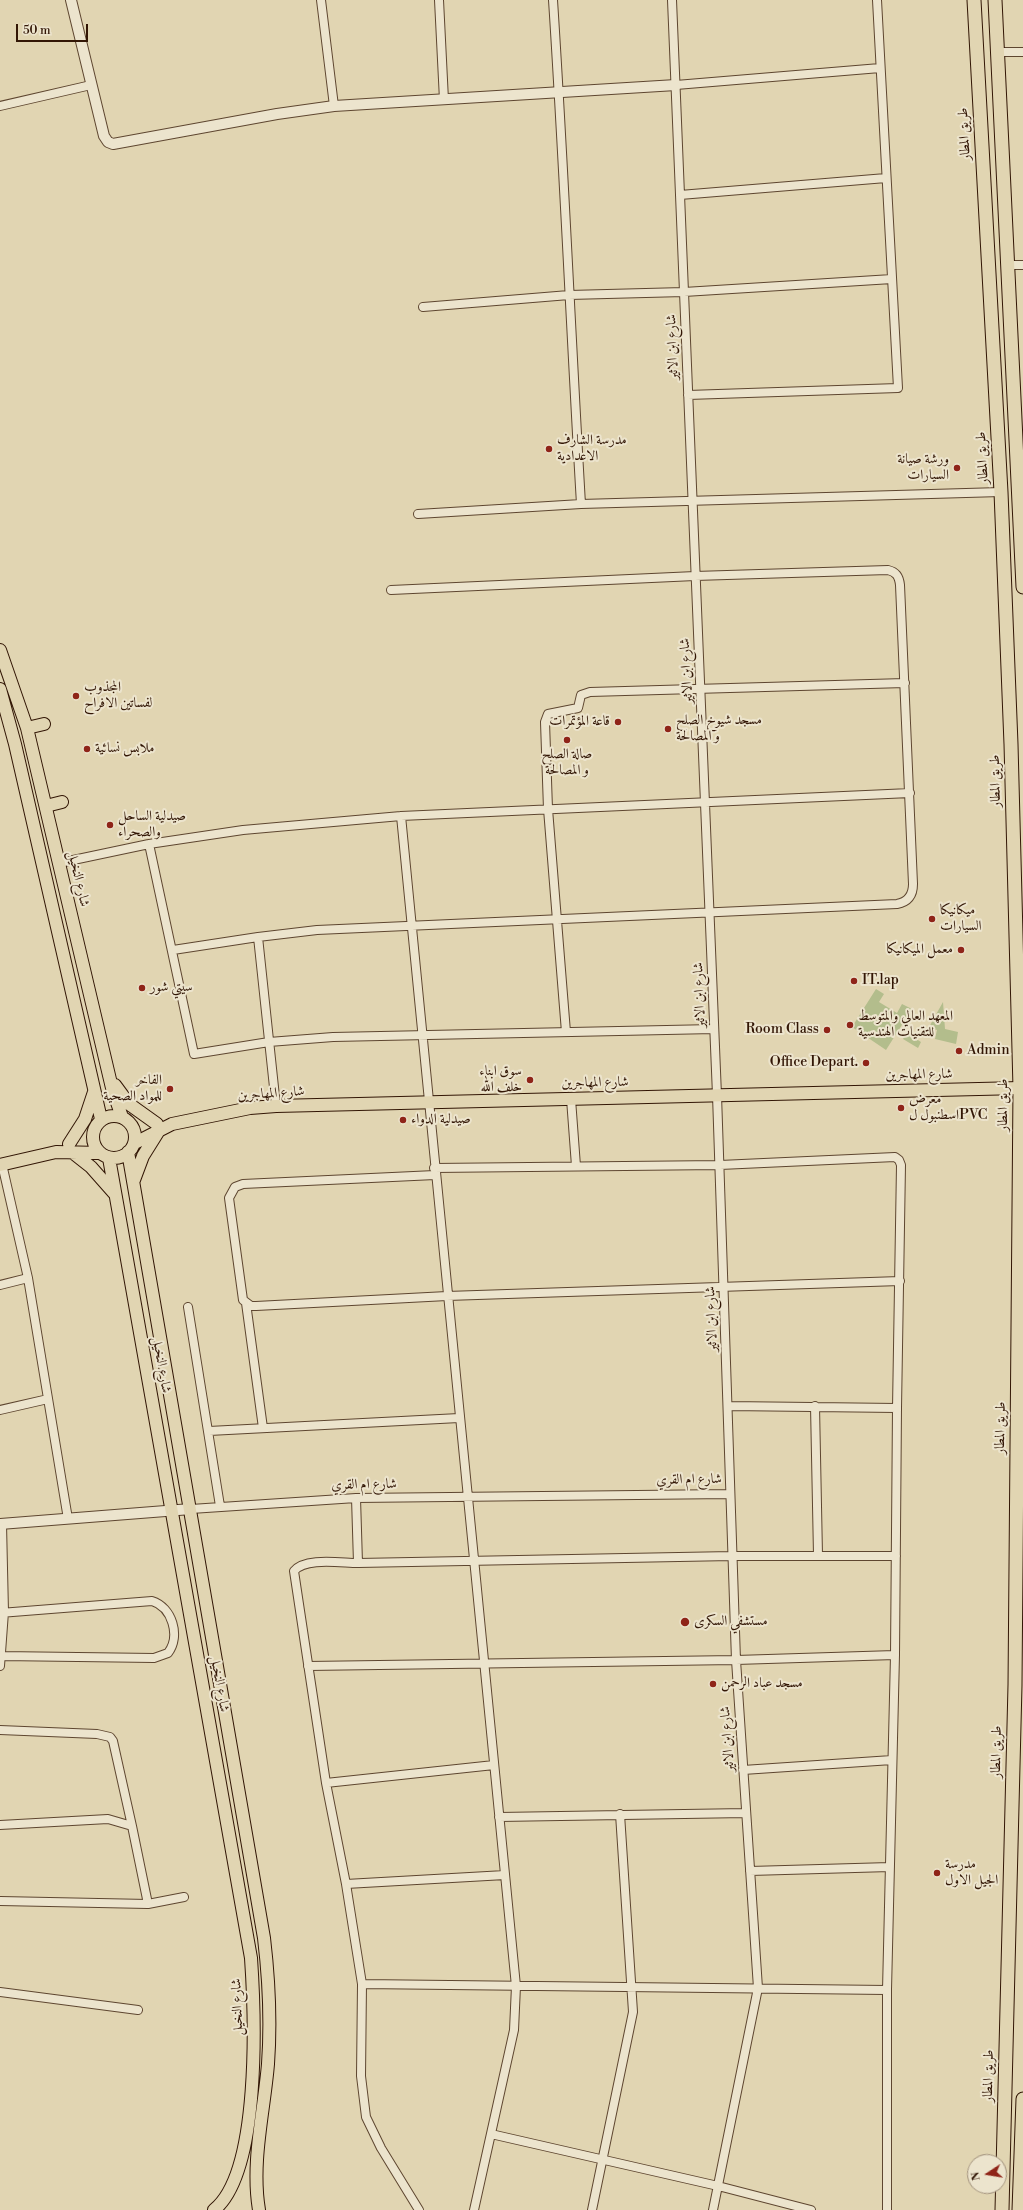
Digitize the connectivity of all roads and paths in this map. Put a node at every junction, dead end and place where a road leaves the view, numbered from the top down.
1 (71, 0) edge
2 (321, 0) edge
3 (439, 0) edge
4 (554, 0) edge
5 (672, 0) edge
6 (877, 0) edge
7 (974, 0) edge
8 (995, 0) edge
9 (998, 52) junction
10 (1023, 52) edge
11 (880, 68) junction
12 (91, 85) junction
13 (676, 85) junction
14 (560, 93) junction
15 (444, 100) junction
16 (0, 106) edge
17 (334, 106) junction
18 (886, 178) junction
19 (680, 195) junction
20 (1006, 265) junction
21 (1023, 265) edge
22 (892, 279) junction
23 (684, 292) junction
24 (569, 295) junction
25 (423, 307) dead end
26 (688, 395) junction
27 (1020, 467) edge
28 (1001, 492) junction
29 (692, 500) junction
30 (581, 504) junction
31 (418, 514) dead end
32 (695, 576) junction
33 (1023, 587) edge
34 (391, 590) dead end
35 (0, 650) edge
36 (905, 683) junction
37 (700, 688) junction
38 (0, 689) edge
39 (44, 724) dead end
40 (27, 728) junction
41 (910, 793) junction
42 (705, 801) junction
43 (62, 802) dead end
44 (46, 806) junction
45 (548, 809) junction
46 (401, 816) junction
47 (149, 844) junction
48 (59, 863) junction
49 (710, 913) junction
50 (558, 920) junction
51 (412, 928) junction
52 (258, 937) junction
53 (173, 950) junction
54 (714, 1028) junction
55 (566, 1032) junction
56 (422, 1036) junction
57 (269, 1042) junction
58 (110, 1077) junction
59 (1020, 1088) junction
60 (95, 1090) junction
61 (717, 1096) junction
62 (571, 1099) junction
63 (428, 1103) junction
64 (276, 1106) junction
65 (101, 1119) junction
66 (127, 1120) junction
67 (158, 1128) junction
68 (93, 1130) junction
69 (70, 1148) junction
70 (132, 1148) junction
71 (104, 1155) junction
72 (1, 1164) edge
73 (720, 1165) junction
74 (576, 1166) junction
75 (435, 1171) junction
76 (134, 1181) junction
77 (115, 1195) junction
78 (28, 1278) junction
79 (900, 1281) junction
80 (0, 1285) edge
81 (724, 1287) junction
82 (447, 1296) junction
83 (246, 1303) junction
84 (188, 1307) dead end
85 (48, 1399) junction
86 (728, 1406) junction
87 (815, 1406) junction
88 (897, 1408) junction
89 (0, 1410) edge
90 (460, 1418) junction
91 (263, 1428) junction
92 (209, 1431) junction
93 (730, 1494) junction
94 (468, 1497) junction
95 (356, 1498) junction
96 (220, 1506) junction
97 (191, 1509) junction
98 (173, 1511) junction
99 (68, 1519) junction
100 (1, 1524) edge
101 (818, 1555) junction
102 (732, 1556) junction
103 (896, 1556) junction
104 (474, 1561) junction
105 (358, 1563) junction
106 (2, 1612) edge
107 (895, 1655) junction
108 (1, 1656) junction
109 (736, 1660) junction
110 (484, 1664) junction
111 (0, 1666) edge
112 (308, 1666) junction
113 (0, 1730) edge
114 (892, 1760) junction
115 (494, 1765) junction
116 (743, 1770) junction
117 (326, 1783) junction
118 (620, 1814) junction
119 (746, 1814) junction
120 (499, 1817) junction
121 (0, 1825) edge
122 (132, 1826) junction
123 (890, 1867) junction
124 (750, 1872) junction
125 (505, 1875) junction
126 (346, 1884) junction
127 (184, 1897) dead end
128 (0, 1901) edge
129 (148, 1904) junction
130 (362, 1984) junction
131 (516, 1986) junction
132 (633, 1987) junction
133 (758, 1988) junction
134 (887, 1990) junction
135 (0, 1992) edge
136 (138, 2010) dead end
137 (1023, 2099) edge
138 (491, 2134) junction
139 (604, 2159) junction
140 (718, 2186) junction
141 (214, 2210) edge
142 (259, 2210) edge
143 (419, 2210) edge
144 (474, 2210) edge
145 (592, 2210) edge
146 (713, 2210) edge
147 (811, 2210) edge
148 (887, 2210) edge
149 (1002, 2210) edge
150 (1019, 2210) edge

1 - 12 street
2 - 17 street
3 - 15 street
4 - 14 street
5 - 13 street, شارع ابن الاثير
6 - 11 street
7 - 28 highway, طريق المطار
8 - 9 highway
9 - 10 street
9 - 20 highway
11 - 13 street
11 - 18 street
12 - 16 street
12 - 17 street
13 - 14 street
13 - 19 street, شارع ابن الاثير
14 - 15 street
14 - 24 street
15 - 17 street
18 - 19 street
18 - 22 street
19 - 23 street, شارع ابن الاثير
20 - 21 street
20 - 27 highway
22 - 23 street
22 - 26 street
23 - 24 street
23 - 26 street, شارع ابن الاثير
24 - 25 street
24 - 30 street
26 - 29 street, شارع ابن الاثير
27 - 33 highway
28 - 29 street
28 - 59 highway, طريق المطار
29 - 30 street
29 - 32 street, شارع ابن الاثير
30 - 31 street
32 - 34 street
32 - 36 street
32 - 37 street, شارع ابن الاثير
35 - 40 main road, شارع النخيل
36 - 37 street
36 - 41 street
37 - 42 street, شارع ابن الاثير
37 - 45 street
38 - 60 main road
39 - 40 main road
40 - 44 main road, شارع النخيل
41 - 42 street
41 - 49 street
42 - 45 street
42 - 49 street, شارع ابن الاثير
43 - 44 main road
44 - 48 main road, شارع النخيل
45 - 46 street
45 - 50 street
46 - 47 street
46 - 51 street
47 - 48 street
47 - 53 street
48 - 58 main road, شارع النخيل
49 - 50 street
49 - 54 street, شارع ابن الاثير
50 - 51 street
50 - 55 street
51 - 52 street
51 - 56 street
52 - 53 street
52 - 57 street
53 - 57 street
54 - 55 street
54 - 61 street, شارع ابن الاثير
55 - 56 street
56 - 57 street
56 - 63 street
57 - 64 street
58 - 66 main road, شارع النخيل
58 - 67 main road
59 - 61 main road, شارع المهاجرين
59 - 149 highway, طريق المطار
60 - 65 main road
60 - 69 main road
61 - 62 main road, شارع المهاجرين
61 - 73 street, شارع ابن الاثير
62 - 63 main road, شارع المهاجرين
62 - 74 street
63 - 64 main road, شارع المهاجرين
63 - 75 street
64 - 67 main road, شارع المهاجرين
65 - 66 main road
65 - 68 main road
66 - 67 main road, شارع المهاجرين
66 - 70 main road
67 - 70 main road, شارع المهاجرين
67 - 76 main road
68 - 69 main road
68 - 71 main road
69 - 71 main road
69 - 72 main road
69 - 77 main road
70 - 71 main road
70 - 76 main road, شارع النخيل
71 - 77 main road, شارع النخيل
72 - 78 street
73 - 74 street
73 - 79 street
73 - 81 street, شارع ابن الاثير
74 - 75 street
75 - 82 street
75 - 83 street
76 - 97 main road, شارع النخيل
77 - 98 main road, شارع النخيل
78 - 80 street
78 - 85 street
79 - 81 street
79 - 88 street
81 - 82 street
81 - 86 street, شارع ابن الاثير
82 - 83 street
82 - 90 street
83 - 91 street
84 - 92 street
85 - 89 street
85 - 99 street
86 - 87 street
86 - 93 street, شارع ابن الاثير
87 - 88 street
87 - 101 street
88 - 103 street
90 - 91 street
90 - 94 street
91 - 92 street
92 - 96 street
93 - 94 street, شارع ام القري
93 - 102 street, شارع ابن الاثير
94 - 95 street, شارع ام القري
94 - 104 street
95 - 96 street, شارع ام القري
95 - 105 street
96 - 97 street, شارع ام القري
97 - 98 street, شارع ام القري
97 - 142 main road, شارع النخيل
98 - 99 street, شارع ام القري
98 - 141 main road, شارع النخيل
99 - 100 street, شارع ام القري
100 - 106 street
101 - 102 street
101 - 103 street
102 - 104 street
102 - 109 street, شارع ابن الاثير
103 - 107 street
104 - 105 street
104 - 110 street
105 - 112 street
106 - 108 street
106 - 108 street
107 - 109 street
107 - 114 street
108 - 111 street
109 - 110 street
109 - 116 street, شارع ابن الاثير
110 - 112 street
110 - 115 street
112 - 117 street
113 - 122 street
114 - 116 street
114 - 123 street
115 - 117 street
115 - 120 street
116 - 119 street, شارع ابن الاثير
117 - 126 street
118 - 119 street
118 - 120 street
118 - 132 street
119 - 124 street, شارع ابن الاثير
120 - 125 street
121 - 122 street
122 - 129 street
123 - 124 street
123 - 134 street
124 - 133 street, شارع ابن الاثير
125 - 126 street
125 - 131 street
126 - 130 street
127 - 129 street
128 - 129 street
130 - 131 street
130 - 143 street
131 - 132 street
131 - 138 street
132 - 133 street
132 - 139 street
133 - 134 street
133 - 140 street, شارع ابن الاثير
134 - 148 street
135 - 136 street
137 - 150 highway
138 - 139 street
138 - 144 street
139 - 140 street
139 - 145 street
140 - 146 street, شارع ابن الاثير
140 - 147 street

